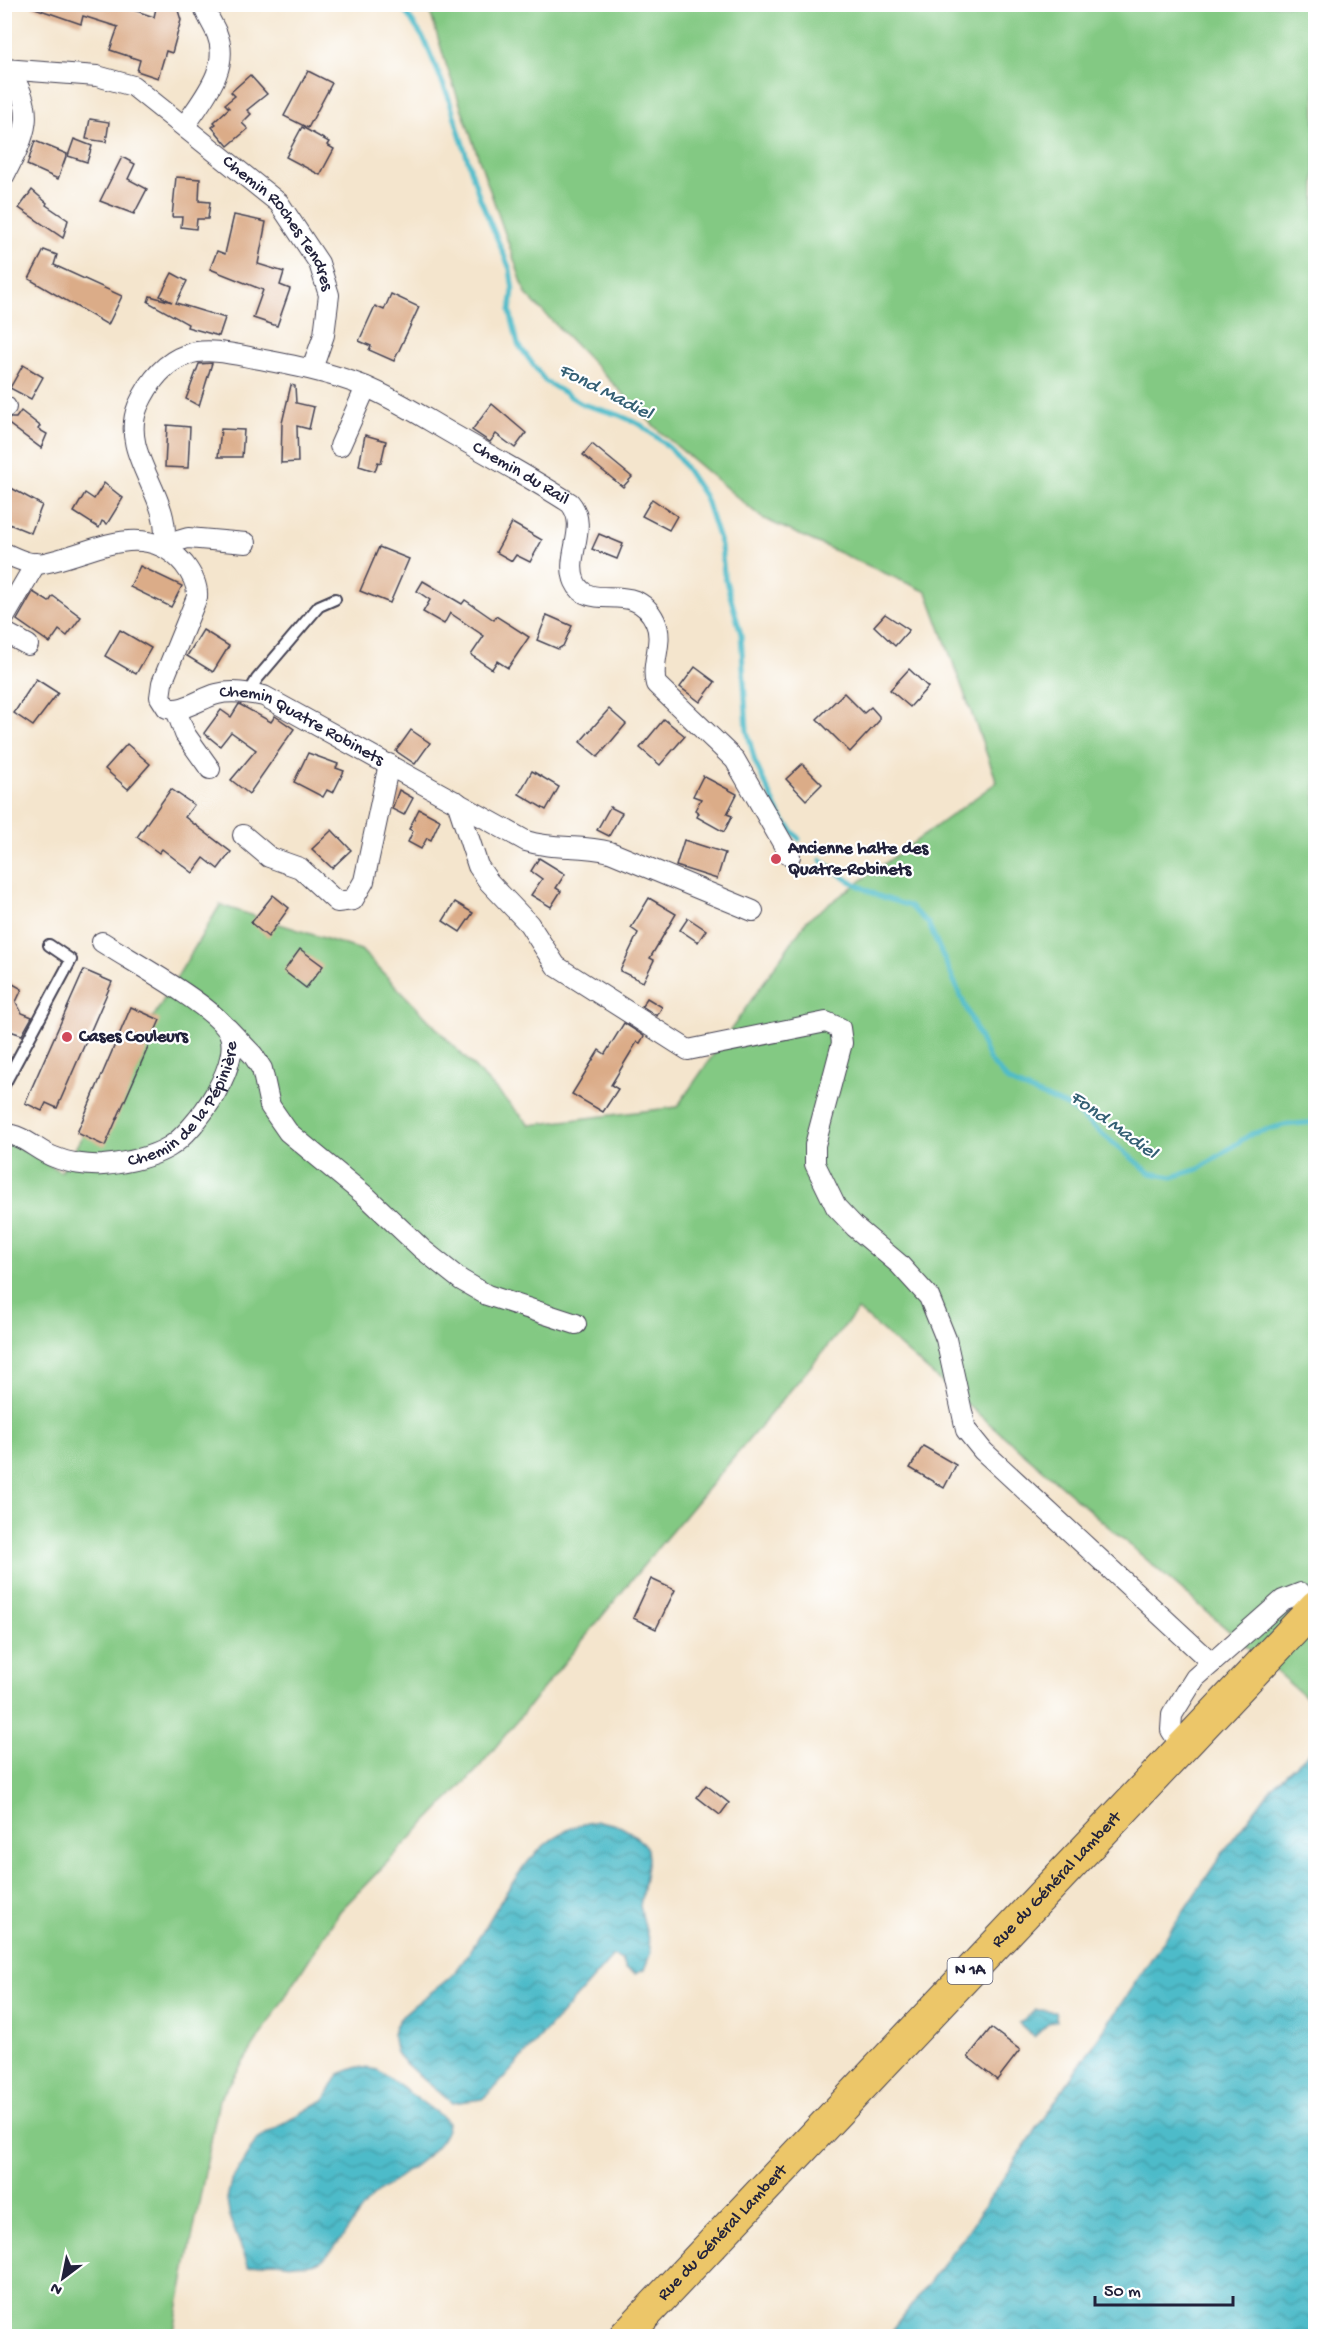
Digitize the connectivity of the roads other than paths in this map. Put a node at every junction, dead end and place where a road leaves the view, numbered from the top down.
1 (203, 4) edge
2 (6, 69) edge
3 (185, 126) junction
4 (4, 176) edge
5 (312, 369) junction
6 (366, 387) junction
7 (340, 446) dead end
8 (246, 543) dead end
9 (164, 545) junction
10 (4, 553) edge
11 (36, 563) junction
12 (335, 599) dead end
13 (4, 618) edge
14 (4, 633) edge
15 (28, 645) dead end
16 (249, 693) junction
17 (176, 710) junction
18 (389, 764) junction
19 (210, 769) dead end
20 (457, 802) junction
21 (243, 835) dead end
22 (790, 856) dead end
23 (753, 911) dead end
24 (102, 942) dead end
25 (49, 945) dead end
26 (227, 1028) junction
27 (4, 1085) edge
28 (4, 1134) edge
29 (576, 1324) dead end
30 (1314, 1607) edge
31 (1212, 1663) junction
32 (1182, 1747) junction
33 (625, 2337) edge

1 - 3 street
2 - 3 street, Chemin Roches Tendres
2 - 4 street
3 - 5 street, Chemin Roches Tendres
5 - 6 street, Chemin du Rail
5 - 9 street
6 - 7 street
6 - 22 street, Chemin du Rail
8 - 9 street
9 - 11 street
9 - 17 street
10 - 11 street
11 - 13 street
12 - 16 lane
14 - 15 street
16 - 17 street, Chemin Quatre Robinets
16 - 18 street, Chemin Quatre Robinets
17 - 19 street
18 - 20 street, Chemin Quatre Robinets
18 - 21 street
20 - 23 street, Chemin Quatre Robinets
20 - 31 street
24 - 26 street, Chemin de la Pépinière
25 - 27 lane
26 - 28 street, Chemin de la Pépinière
26 - 29 street
30 - 31 street
30 - 32 main road, Rue du Général Lambert / N 1A
31 - 32 street
32 - 33 main road, Rue du Général Lambert / N 1A

